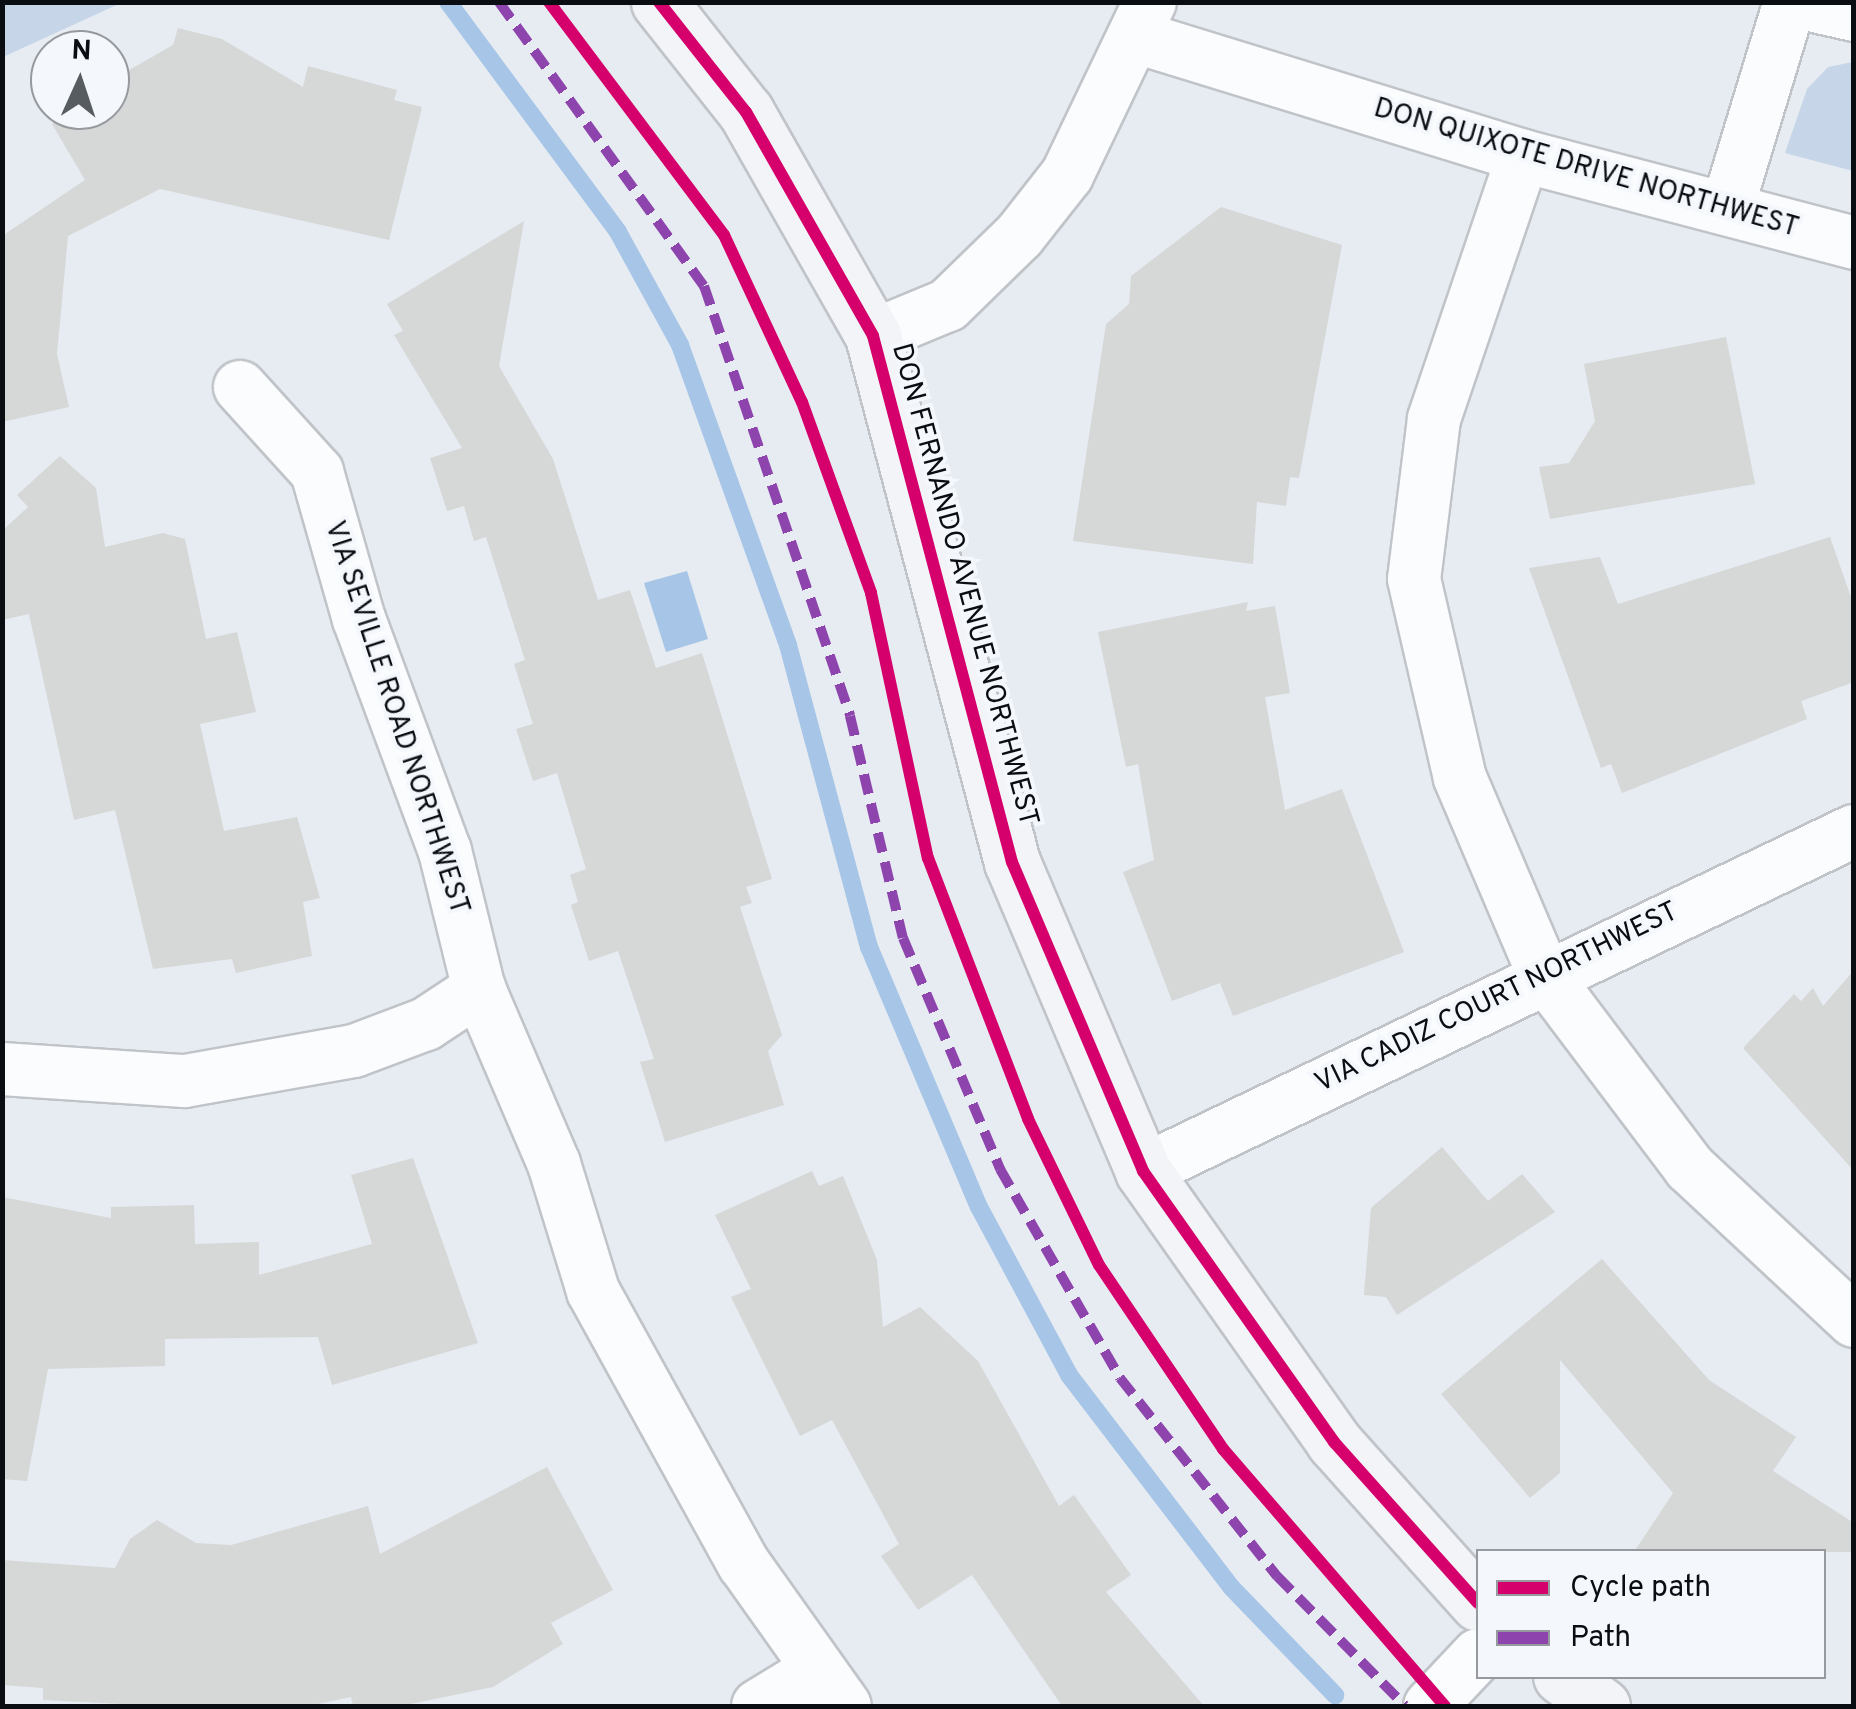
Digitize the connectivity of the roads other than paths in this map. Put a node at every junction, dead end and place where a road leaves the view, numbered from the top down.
1 (659, 2) edge
2 (1794, 2) edge
3 (1854, 15) edge
4 (1145, 20) edge
5 (1524, 156) junction
6 (1727, 209) junction
7 (1854, 243) edge
8 (873, 336) junction
9 (240, 387) dead end
10 (1854, 831) edge
11 (1543, 973) junction
12 (479, 989) junction
13 (2, 1069) edge
14 (1143, 1171) junction
15 (1854, 1322) edge
16 (1476, 1601) edge
17 (1476, 1657) edge
18 (1565, 1679) edge
19 (831, 1688) edge
20 (758, 1706) edge
21 (1430, 1706) edge
22 (1602, 1706) edge

1 - 8 street
2 - 3 street
2 - 6 street
4 - 5 street, DON QUIXOTE DRIVE NORTHWEST
4 - 8 street, DON FERNANDO AVENUE NORTHWEST
5 - 6 street, DON QUIXOTE DRIVE NORTHWEST
5 - 11 street
6 - 7 street, DON QUIXOTE DRIVE NORTHWEST
8 - 14 street, DON FERNANDO AVENUE NORTHWEST
9 - 12 street, VIA SEVILLE ROAD NORTHWEST
10 - 11 street, VIA CADIZ COURT NORTHWEST
11 - 14 street, VIA CADIZ COURT NORTHWEST
11 - 15 street
12 - 13 street
12 - 19 street, VIA SEVILLE ROAD NORTHWEST
14 - 16 street, DON FERNANDO AVENUE NORTHWEST
17 - 21 street
18 - 22 street
19 - 20 street

